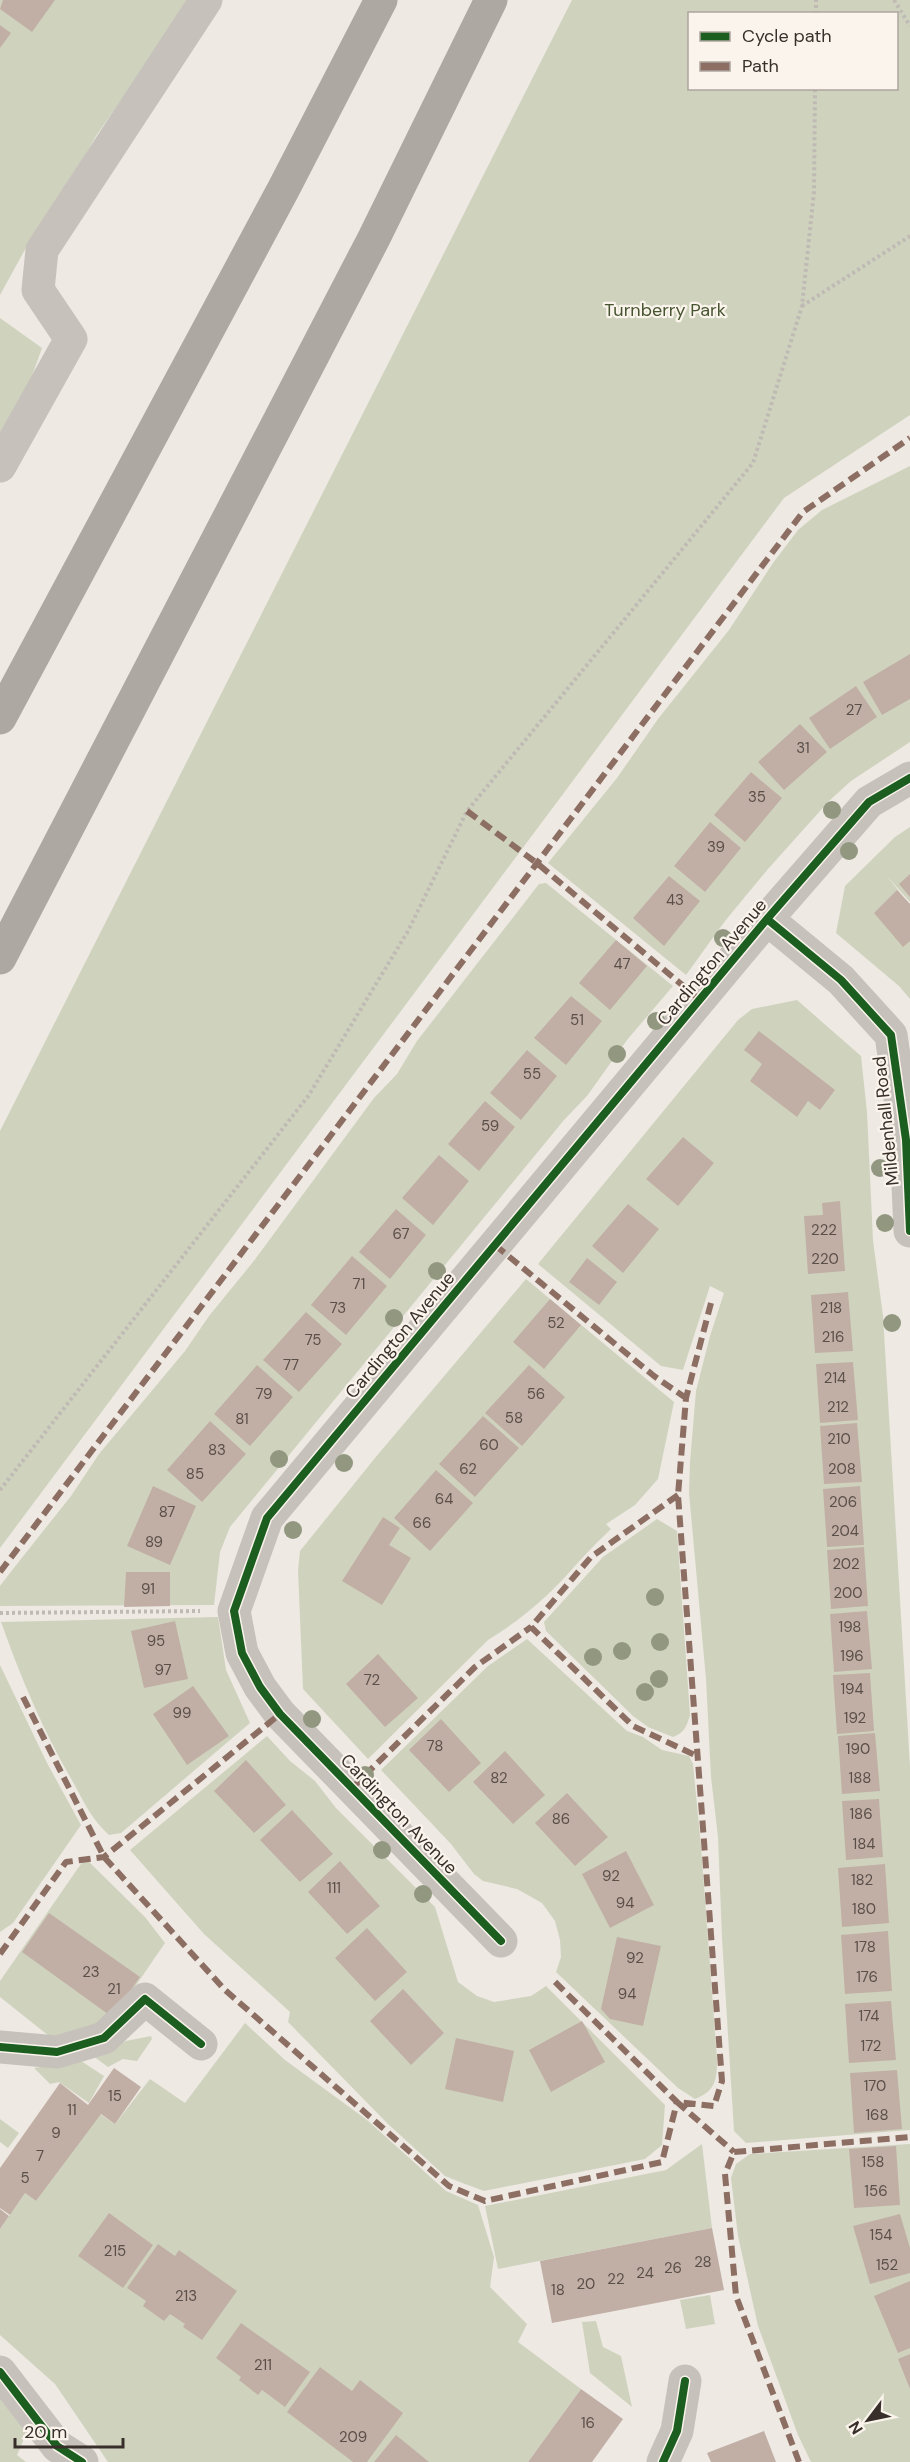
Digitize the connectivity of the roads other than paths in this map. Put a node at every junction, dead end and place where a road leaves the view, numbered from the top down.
1 (206, 0) edge
2 (381, 0) edge
3 (491, 0) edge
4 (0, 466) edge
5 (0, 718) edge
6 (910, 778) edge
7 (767, 920) junction
8 (0, 958) edge
9 (908, 1140) edge
10 (910, 1231) edge
11 (501, 1941) dead end
12 (201, 2044) dead end
13 (0, 2047) edge
14 (0, 2372) edge
15 (685, 2381) dead end
16 (82, 2462) edge
17 (663, 2462) edge

1 - 4 street
2 - 5 highway
3 - 8 highway
6 - 7 street, Cardington Avenue
7 - 9 street, Mildenhall Road
7 - 11 street, Cardington Avenue
9 - 10 street, Mildenhall Road
12 - 13 street
14 - 16 street
15 - 17 street

